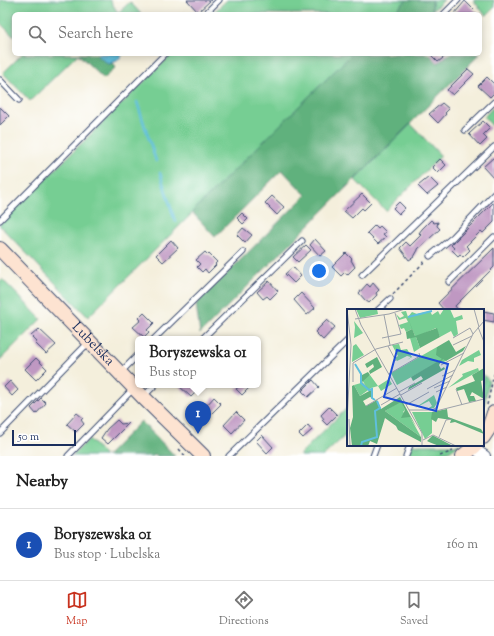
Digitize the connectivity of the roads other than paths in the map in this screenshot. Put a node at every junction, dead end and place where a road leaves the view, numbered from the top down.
1 (219, 0) edge
2 (458, 0) edge
3 (207, 12) edge
4 (446, 12) edge
5 (163, 56) edge
6 (0, 80) edge
7 (19, 100) dead end
8 (494, 102) edge
9 (465, 130) dead end
10 (494, 147) edge
11 (494, 194) edge
12 (0, 220) edge
13 (494, 237) edge
14 (302, 240) dead end
15 (0, 249) edge
16 (243, 252) dead end
17 (430, 256) road end
18 (362, 275) dead end
19 (449, 282) dead end
20 (390, 299) road end
21 (379, 309) edge
22 (157, 336) edge
23 (205, 336) edge
24 (90, 341) junction
25 (347, 341) edge
26 (135, 358) edge
27 (120, 372) junction
28 (135, 388) edge
29 (135, 388) edge
30 (148, 388) edge
31 (139, 392) junction
32 (490, 409) edge
33 (0, 433) edge
34 (484, 436) edge
35 (377, 446) edge
36 (410, 446) edge
37 (68, 456) edge
38 (203, 456) edge
39 (229, 456) edge
40 (373, 456) edge
41 (406, 456) edge

1 - 3 lane
2 - 4 lane
5 - 12 lane
6 - 7 lane
8 - 9 lane
10 - 18 lane
11 - 17 lane
13 - 19 lane
14 - 23 lane
15 - 24 street, Lubelska
16 - 22 lane
20 - 21 lane
24 - 27 street, Lubelska
24 - 33 lane
25 - 39 lane
26 - 27 lane
27 - 29 street, Lubelska
28 - 31 street, Lubelska
30 - 31 lane
31 - 37 lane
31 - 38 street, Lubelska
32 - 34 street
35 - 40 lane
36 - 41 lane

